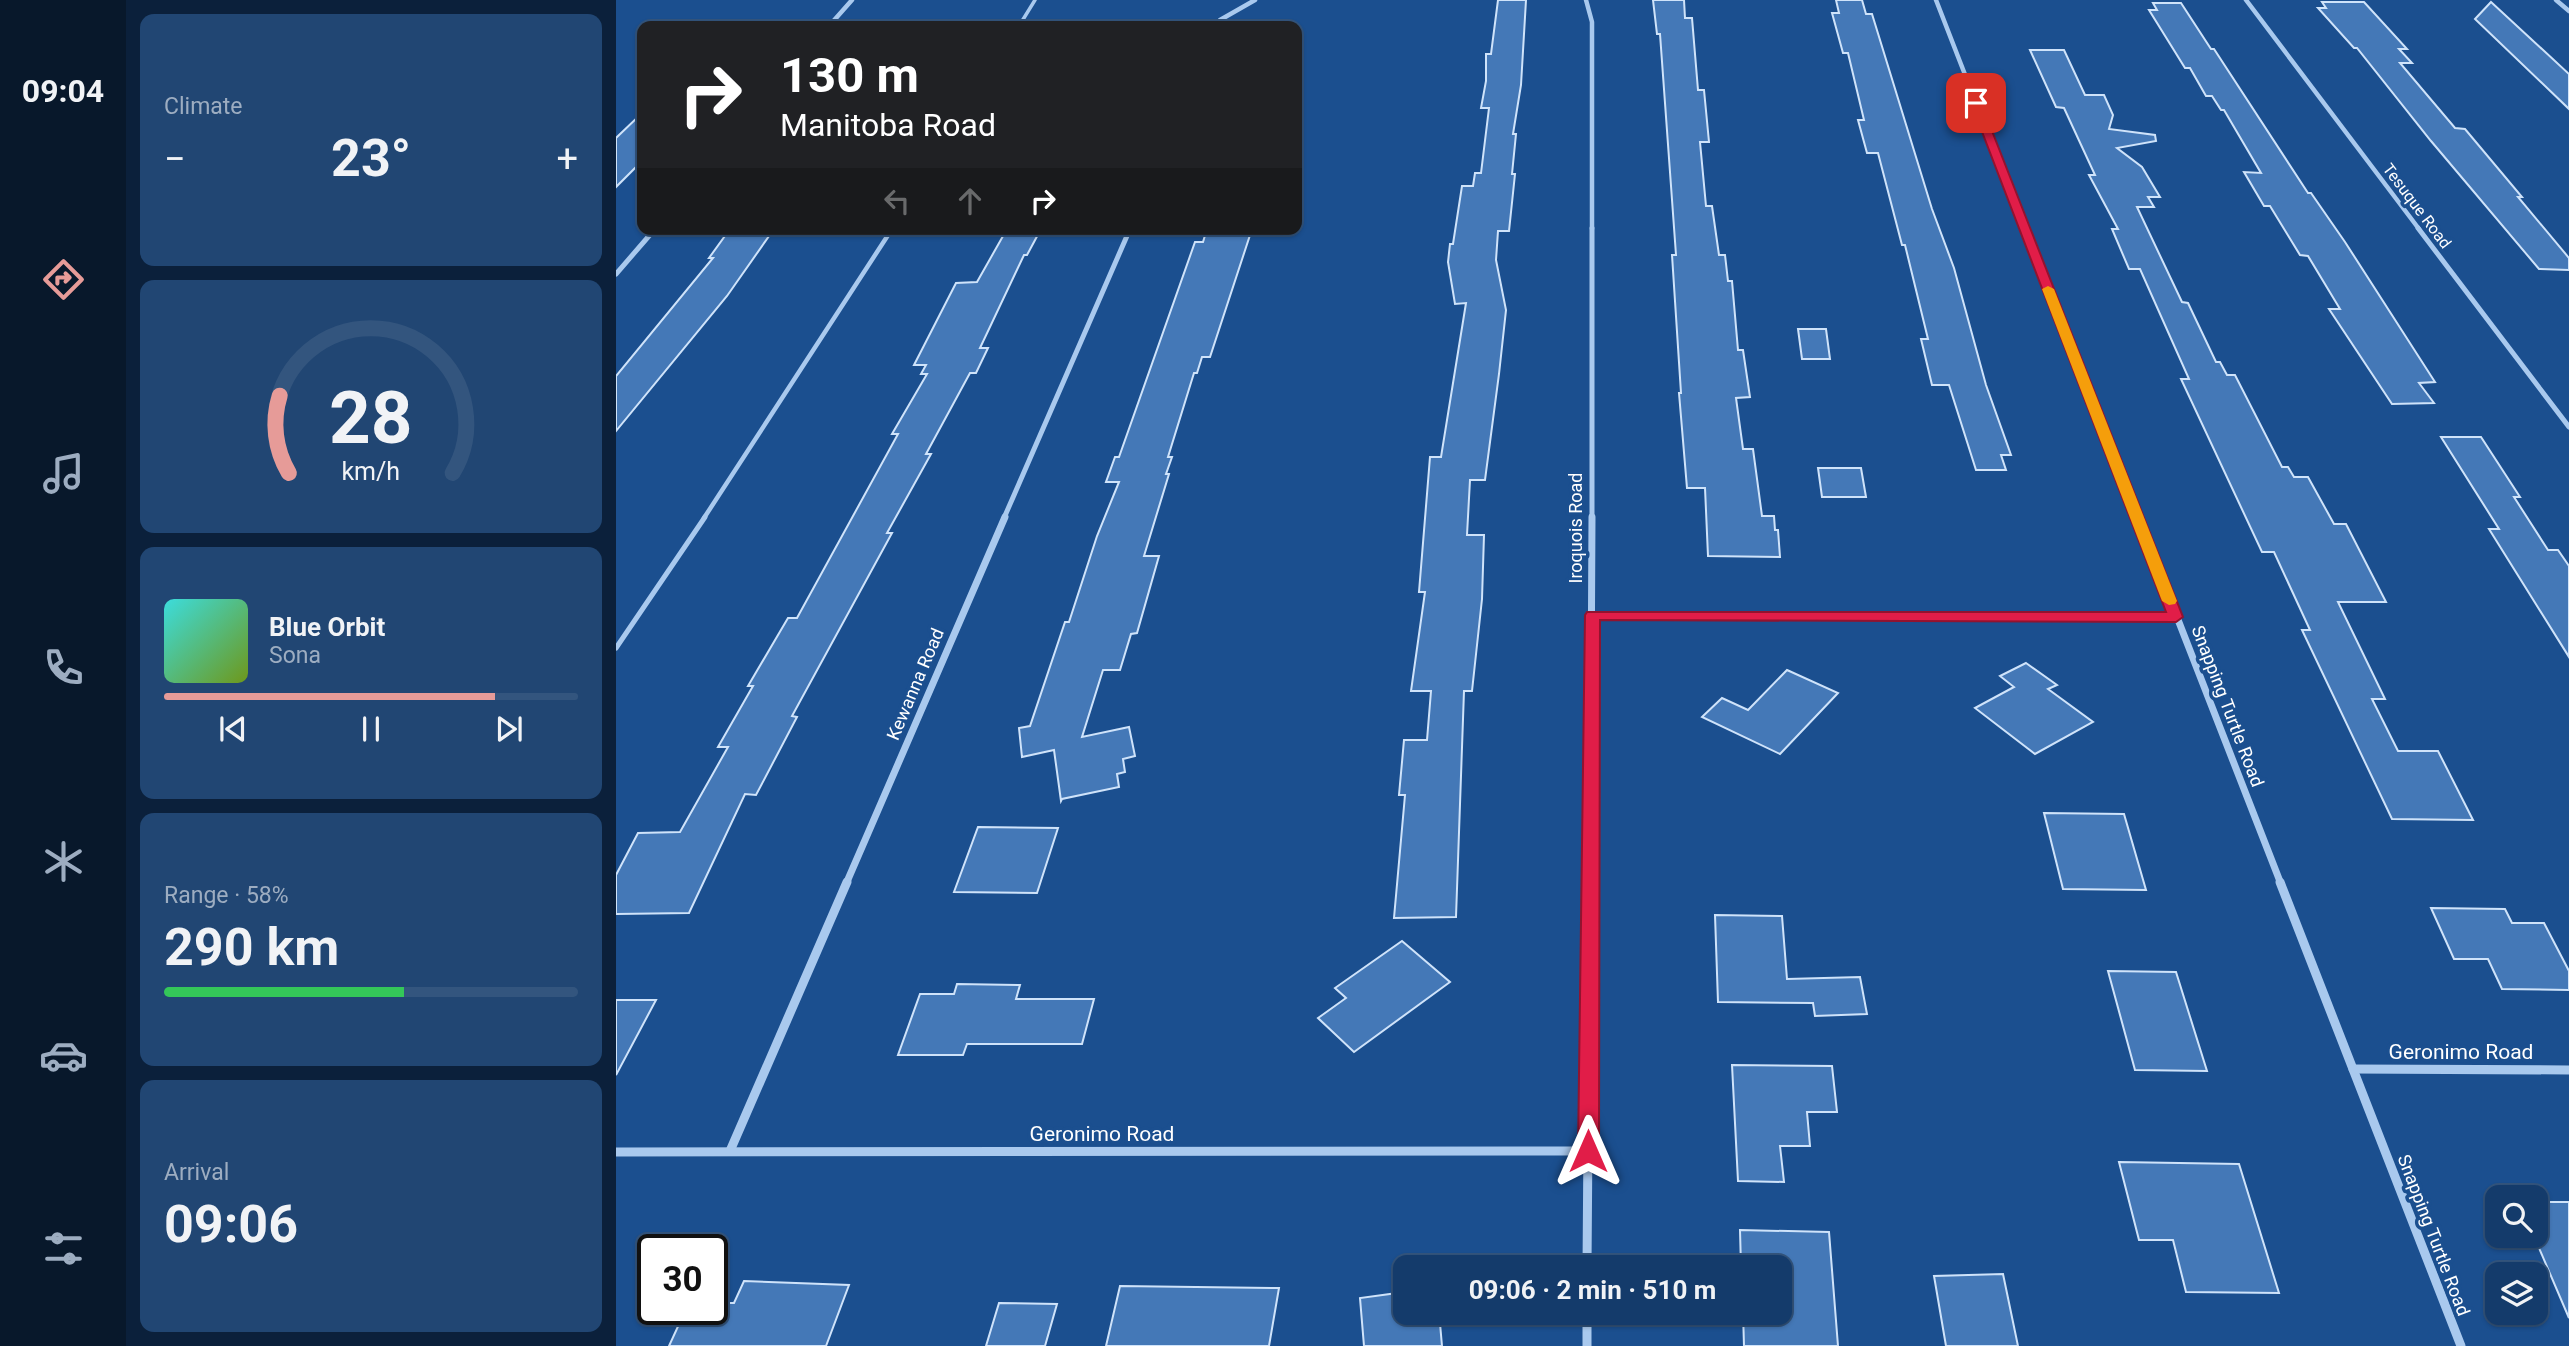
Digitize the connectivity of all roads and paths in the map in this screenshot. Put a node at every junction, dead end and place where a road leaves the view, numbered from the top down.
1 (852, 0) edge
2 (1035, 0) edge
3 (1255, 0) edge
4 (1586, 0) edge
5 (1936, 0) edge
6 (2246, 0) edge
7 (2556, 0) edge
8 (2569, 12) edge
9 (833, 21) edge
10 (1022, 21) edge
11 (1220, 21) edge
12 (649, 235) edge
13 (888, 235) edge
14 (1127, 235) edge
15 (616, 274) edge
16 (2569, 427) edge
17 (1592, 615) junction
18 (2176, 617) junction
19 (616, 648) edge
20 (2353, 1069) junction
21 (2569, 1070) edge
22 (730, 1151) junction
23 (1588, 1151) junction
24 (616, 1152) edge
25 (1587, 1255) edge
26 (1587, 1325) edge
27 (1587, 1346) edge
28 (2461, 1346) edge

1 - 9 street
2 - 10 lane
3 - 11 street
4 - 17 street, Iroquois Road
5 - 18 street, Snapping Turtle Road
6 - 16 street, Tesuque Road
7 - 8 street
12 - 15 street
13 - 19 lane
14 - 22 street, Kewanna Road
17 - 18 street
17 - 23 street, Iroquois Road
18 - 20 street, Snapping Turtle Road
20 - 21 street, Geronimo Road
20 - 28 street, Snapping Turtle Road
22 - 23 street, Geronimo Road
22 - 24 street, Geronimo Road
23 - 25 street, Iroquois Road
26 - 27 street

